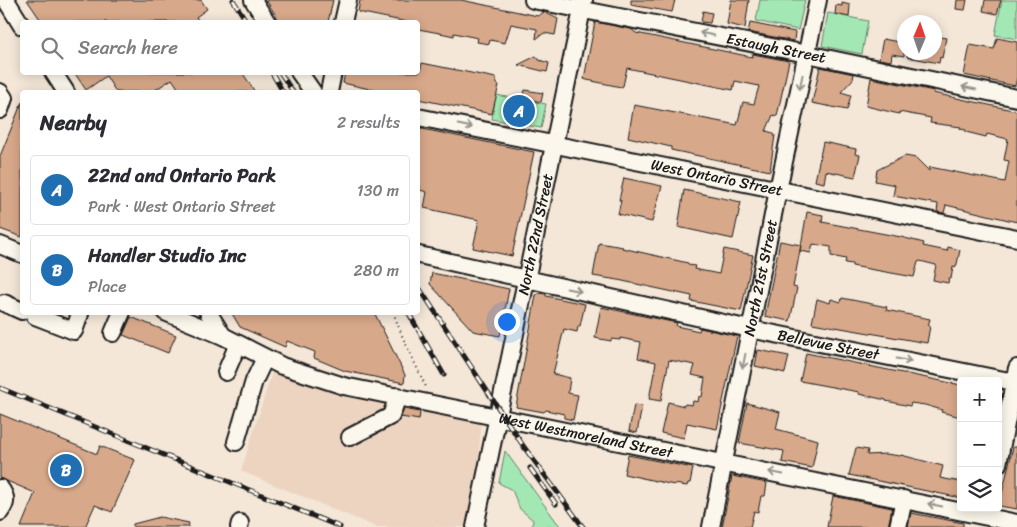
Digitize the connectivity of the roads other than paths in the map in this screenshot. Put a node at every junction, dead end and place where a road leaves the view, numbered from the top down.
1 (6, 0) edge
2 (253, 0) edge
3 (348, 0) edge
4 (533, 0) edge
5 (818, 0) edge
6 (583, 5) edge
7 (266, 20) edge
8 (343, 20) edge
9 (20, 23) edge
10 (807, 54) junction
11 (55, 75) edge
12 (301, 75) edge
13 (332, 75) edge
14 (65, 90) edge
15 (312, 90) edge
16 (329, 90) edge
17 (0, 92) edge
18 (1017, 98) edge
19 (0, 110) edge
20 (420, 116) edge
21 (553, 145) junction
22 (778, 190) junction
23 (1017, 238) edge
24 (0, 245) edge
25 (20, 253) edge
26 (420, 255) edge
27 (526, 279) junction
28 (4, 303) dead end
29 (20, 309) edge
30 (35, 315) edge
31 (80, 315) edge
32 (121, 315) edge
33 (172, 315) edge
34 (210, 315) edge
35 (750, 329) junction
36 (113, 333) dead end
37 (223, 336) junction
38 (238, 344) junction
39 (265, 358) junction
40 (226, 372) dead end
41 (1016, 375) edge
42 (398, 396) junction
43 (498, 417) junction
44 (350, 437) dead end
45 (236, 442) dead end
46 (1002, 444) edge
47 (724, 463) junction
48 (0, 488) edge
49 (904, 499) junction
50 (0, 512) edge
51 (988, 517) edge
52 (1017, 523) edge
53 (475, 527) edge
54 (711, 527) edge
55 (898, 527) edge

1 - 9 street
2 - 7 street
3 - 8 street
4 - 6 street, Estaugh Street
5 - 10 street, North 21st Street
10 -> 6 street, Estaugh Street
6 - 21 street, North 22nd Street
18 -> 10 street, Estaugh Street
10 -> 22 street, North 21st Street
11 - 14 street
12 - 15 street
13 - 16 street
17 - 19 street
20 -> 21 street, West Ontario Street
21 - 22 street, West Ontario Street
21 - 27 street, North 22nd Street
22 - 23 street, West Ontario Street
22 - 35 street, North 21st Street
24 - 25 street
26 - 27 street, Bellevue Street
27 -> 35 street, Bellevue Street
27 - 43 street, North 22nd Street
28 - 29 street
30 - 31 street
32 - 36 street
33 - 37 street, West Westmoreland Street
34 - 37 street
35 -> 41 street, Bellevue Street
35 -> 47 street, North 21st Street
37 - 38 street, West Westmoreland Street
38 - 39 street, West Westmoreland Street
38 - 40 street
39 - 42 street, West Westmoreland Street
39 - 45 street
41 - 46 street
42 - 43 street, West Westmoreland Street
42 - 44 street
43 - 47 street, West Westmoreland Street
43 - 53 street, North 22nd Street
49 -> 47 street, West Westmoreland Street
47 - 54 street, North 21st Street
48 - 50 street
51 -> 49 street, West Westmoreland Street
49 - 55 street
51 - 52 street, West Westmoreland Street

